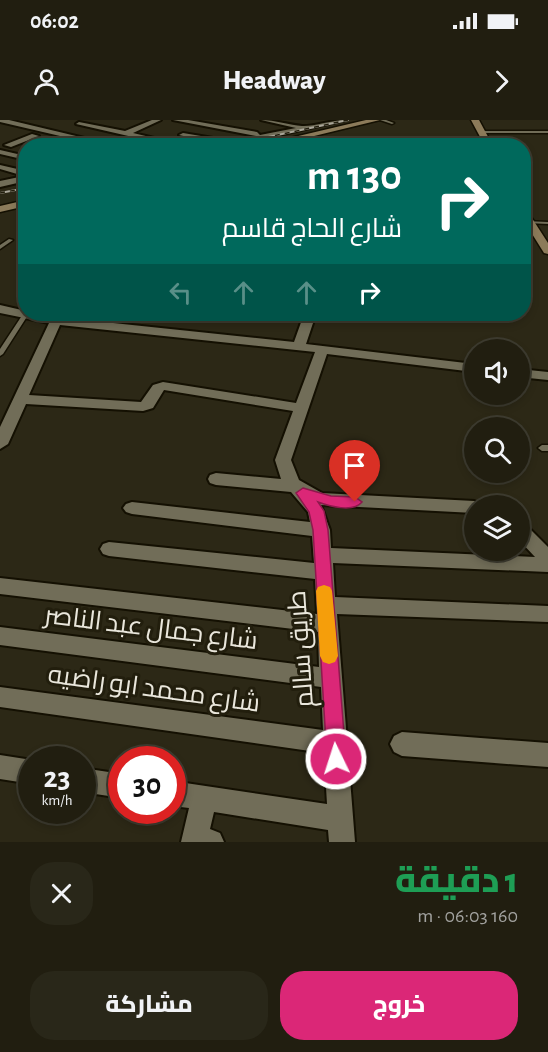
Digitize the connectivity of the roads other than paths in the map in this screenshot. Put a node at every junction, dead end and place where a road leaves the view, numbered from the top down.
1 (98, 120) edge
2 (158, 120) edge
3 (216, 120) edge
4 (338, 120) edge
5 (376, 120) edge
6 (382, 120) edge
7 (475, 120) edge
8 (48, 122) dead end
9 (183, 122) edge
10 (82, 123) junction
11 (393, 123) dead end
12 (32, 124) edge
13 (70, 124) edge
14 (125, 124) dead end
15 (305, 124) edge
16 (205, 125) junction
17 (1, 126) edge
18 (142, 126) junction
19 (243, 126) junction
20 (265, 128) edge
21 (236, 130) junction
22 (482, 132) junction
23 (548, 132) edge
24 (127, 133) junction
25 (157, 133) dead end
26 (276, 134) junction
27 (183, 135) junction
28 (35, 136) junction
29 (56, 137) junction
30 (147, 137) junction
31 (27, 138) edge
32 (63, 138) edge
33 (121, 138) edge
34 (151, 138) edge
35 (177, 138) edge
36 (200, 138) edge
37 (241, 138) edge
38 (285, 138) edge
39 (292, 138) edge
40 (485, 138) edge
41 (0, 152) edge
42 (18, 156) edge
43 (0, 167) edge
44 (18, 169) edge
45 (13, 171) junction
46 (0, 173) edge
47 (18, 173) edge
48 (18, 178) edge
49 (0, 184) edge
50 (18, 188) edge
51 (0, 191) edge
52 (18, 205) edge
53 (0, 208) edge
54 (531, 219) edge
55 (548, 223) edge
56 (531, 227) edge
57 (11, 240) dead end
58 (0, 247) edge
59 (548, 251) edge
60 (0, 309) edge
61 (18, 313) edge
62 (21, 321) edge
63 (46, 321) edge
64 (70, 321) edge
65 (97, 321) edge
66 (308, 321) edge
67 (94, 324) junction
68 (299, 347) junction
69 (322, 350) junction
70 (0, 354) edge
71 (464, 367) edge
72 (530, 374) edge
73 (548, 376) edge
74 (21, 399) junction
75 (300, 408) junction
76 (0, 444) edge
77 (216, 479) dead end
78 (298, 489) junction
79 (464, 507) edge
80 (132, 508) dead end
81 (321, 530) junction
82 (530, 540) edge
83 (109, 549) dead end
84 (548, 559) edge
85 (322, 563) junction
86 (548, 565) edge
87 (0, 586) edge
88 (326, 614) junction
89 (548, 614) edge
90 (0, 636) edge
91 (331, 678) junction
92 (0, 697) edge
93 (335, 743) junction
94 (402, 744) dead end
95 (548, 756) edge
96 (0, 767) edge
97 (18, 770) edge
98 (186, 795) edge
99 (204, 798) junction
100 (342, 831) edge
101 (200, 841) edge

1 - 10 street
2 - 18 street
3 - 16 street
4 - 15 street
5 - 39 street
6 - 11 lane
7 - 22 street
8 - 12 street
9 - 16 street
10 - 13 street
10 - 24 street
12 - 17 street
12 - 29 street
13 - 29 street
13 - 33 street
14 - 18 street
15 - 20 street
15 - 26 street
16 - 21 street
16 - 27 street
17 - 28 street
18 - 24 street
19 - 20 street
19 - 20 street
19 - 21 street
20 - 21 street
20 - 26 street
20 - 37 street
22 - 23 lane
22 - 40 street
24 - 30 street
25 - 30 street
26 - 38 street
27 - 35 street
27 - 36 street
28 - 29 street
28 - 31 street
29 - 32 street
30 - 34 street
41 - 42 street
43 - 45 street
44 - 45 street
45 - 46 street
45 - 47 street
48 - 49 street
50 - 51 street
52 - 53 street
54 - 55 lane
56 - 59 street
57 - 58 lane
60 - 61 street
62 - 70 lane
63 - 74 street
64 - 67 street
65 - 67 street
66 - 68 street
67 - 68 street
68 - 69 street
69 - 71 street
69 - 75 street, طريق سالم
72 - 73 street
74 - 75 street
74 - 76 street
75 - 78 street, طريق سالم
77 - 78 street
78 - 79 street
78 - 81 street, طريق سالم
80 - 81 street
81 - 85 street, طريق سالم
82 - 84 street
83 - 85 street
85 - 86 street
85 - 88 street, طريق سالم
87 - 88 street
88 - 89 street
88 - 91 street, طريق سالم
90 - 91 street, شارع جمال عبد الناصر
91 - 93 street, طريق سالم
92 - 93 street, شارع محمد ابو راضيه
93 - 100 street, طريق سالم
94 - 95 street
96 - 97 street
98 - 99 street
99 - 100 street
99 - 101 street

